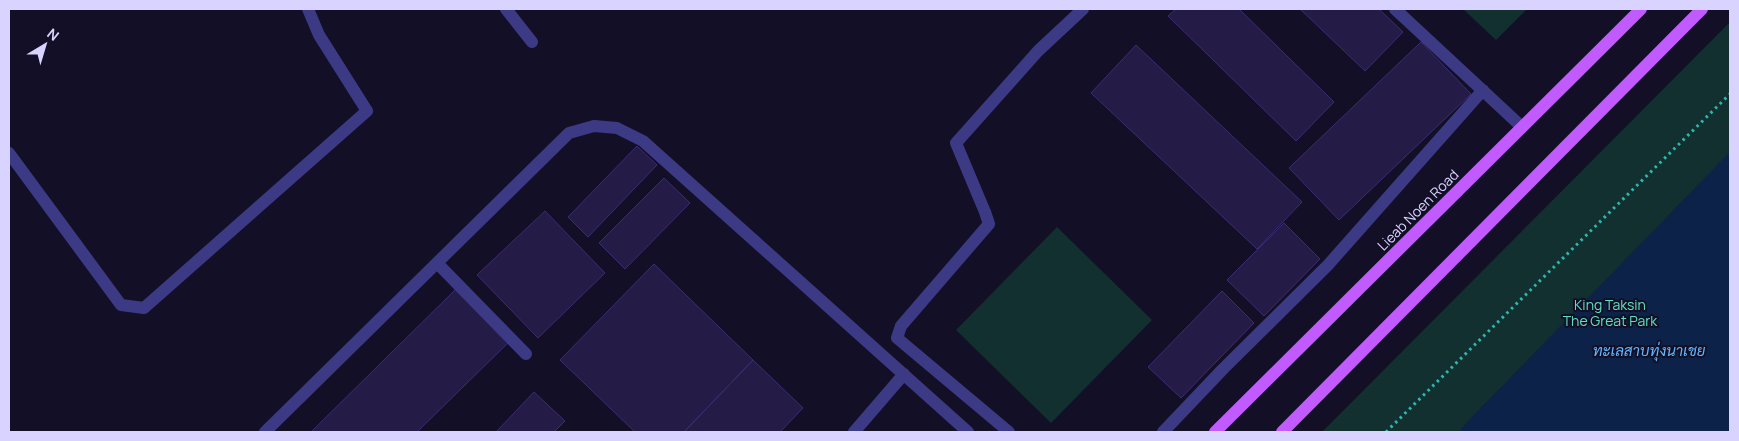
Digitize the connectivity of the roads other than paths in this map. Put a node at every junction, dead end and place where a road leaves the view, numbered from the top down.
1 (308, 9) edge
2 (506, 9) edge
3 (1083, 9) edge
4 (1395, 9) edge
5 (1642, 9) edge
6 (1702, 9) edge
7 (532, 42) dead end
8 (1483, 90) junction
9 (1522, 127) junction
10 (9, 152) edge
11 (437, 263) junction
12 (526, 354) dead end
13 (904, 374) junction
14 (265, 432) edge
15 (854, 432) edge
16 (968, 432) edge
17 (1009, 432) edge
18 (1163, 432) edge
19 (1215, 432) edge
20 (1282, 432) edge

1 - 10 street
2 - 7 street
3 - 17 street
4 - 8 street
5 - 9 main road, Lieab Noen Road
6 - 20 main road
8 - 9 street
8 - 18 street
9 - 19 main road, Lieab Noen Road
11 - 12 street
11 - 13 street
11 - 14 street
13 - 15 street
13 - 16 street

